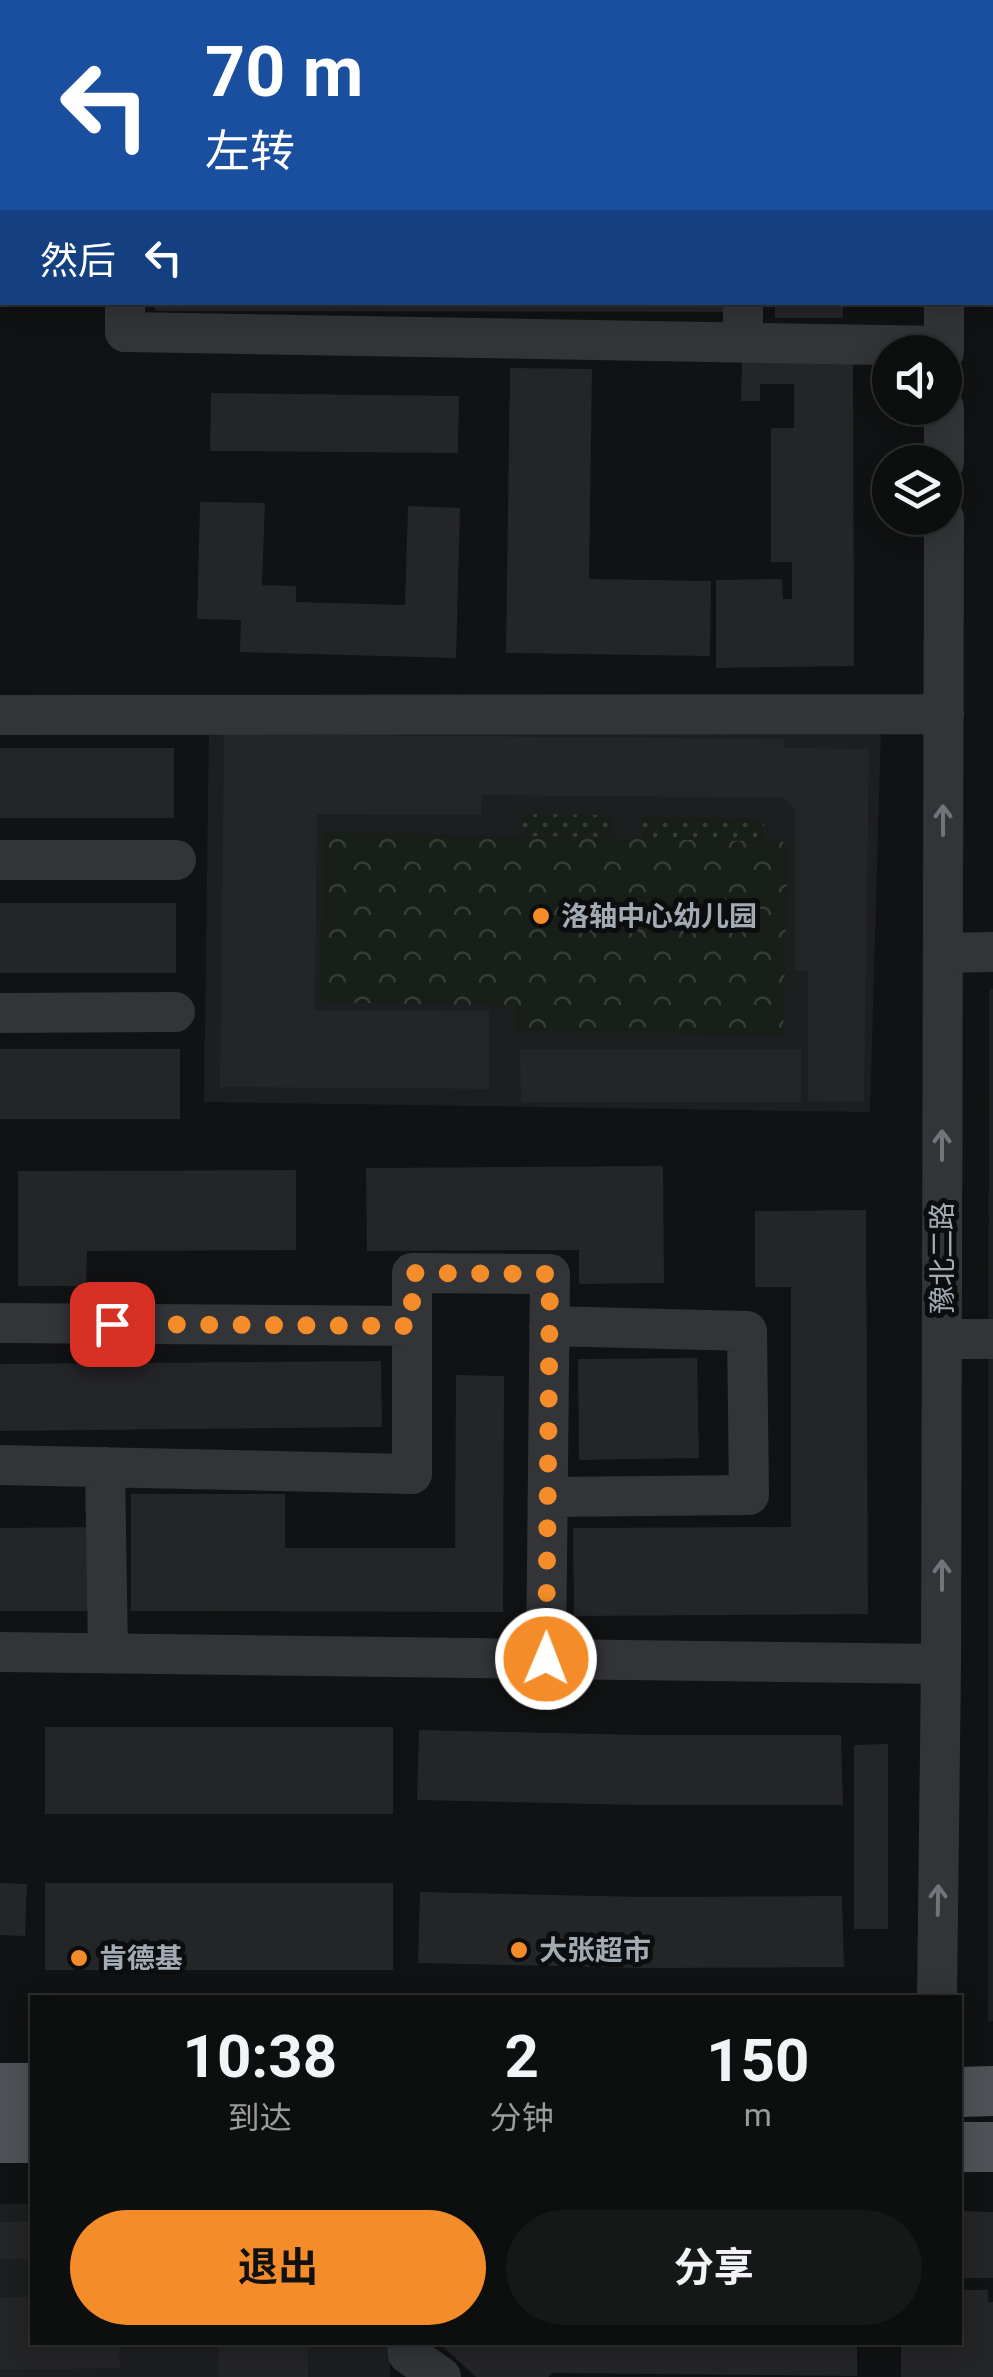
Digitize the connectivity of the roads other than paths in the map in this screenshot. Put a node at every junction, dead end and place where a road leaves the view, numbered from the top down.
1 (124, 305) edge
2 (743, 305) edge
3 (944, 305) edge
4 (944, 335) edge
5 (742, 342) junction
6 (872, 347) edge
7 (944, 535) edge
8 (944, 714) junction
9 (0, 715) edge
10 (0, 860) edge
11 (176, 860) dead end
12 (993, 952) edge
13 (943, 953) junction
14 (174, 1012) dead end
15 (0, 1014) edge
16 (0, 1323) edge
17 (412, 1326) junction
18 (550, 1326) junction
19 (942, 1339) junction
20 (993, 1339) edge
21 (0, 1464) edge
22 (105, 1467) junction
23 (548, 1497) junction
24 (0, 1652) edge
25 (108, 1653) junction
26 (546, 1659) junction
27 (941, 1664) junction
28 (937, 1995) edge
29 (0, 2088) edge
30 (30, 2088) edge
31 (993, 2091) edge
32 (962, 2092) edge
33 (0, 2138) edge
34 (30, 2138) edge
35 (993, 2146) edge
36 (962, 2147) edge
37 (407, 2345) edge
38 (441, 2377) edge

1 - 5 street
2 - 5 street
3 - 4 street
5 - 6 street
7 - 8 street, 豫北二路
8 - 9 street
13 -> 8 street, 豫北二路
10 - 11 street
12 - 13 street
19 -> 13 street, 豫北二路
14 - 15 street
16 - 17 street
17 - 18 street
17 - 22 street
18 - 23 street
18 - 23 street
19 - 20 street
27 -> 19 street, 豫北二路
21 - 22 street
22 - 25 street
23 - 26 street
24 - 25 street
25 - 26 street
26 - 27 street
28 -> 27 street, 豫北二路
29 - 30 main road
31 - 32 main road
33 - 34 main road
35 - 36 main road
37 - 38 street

